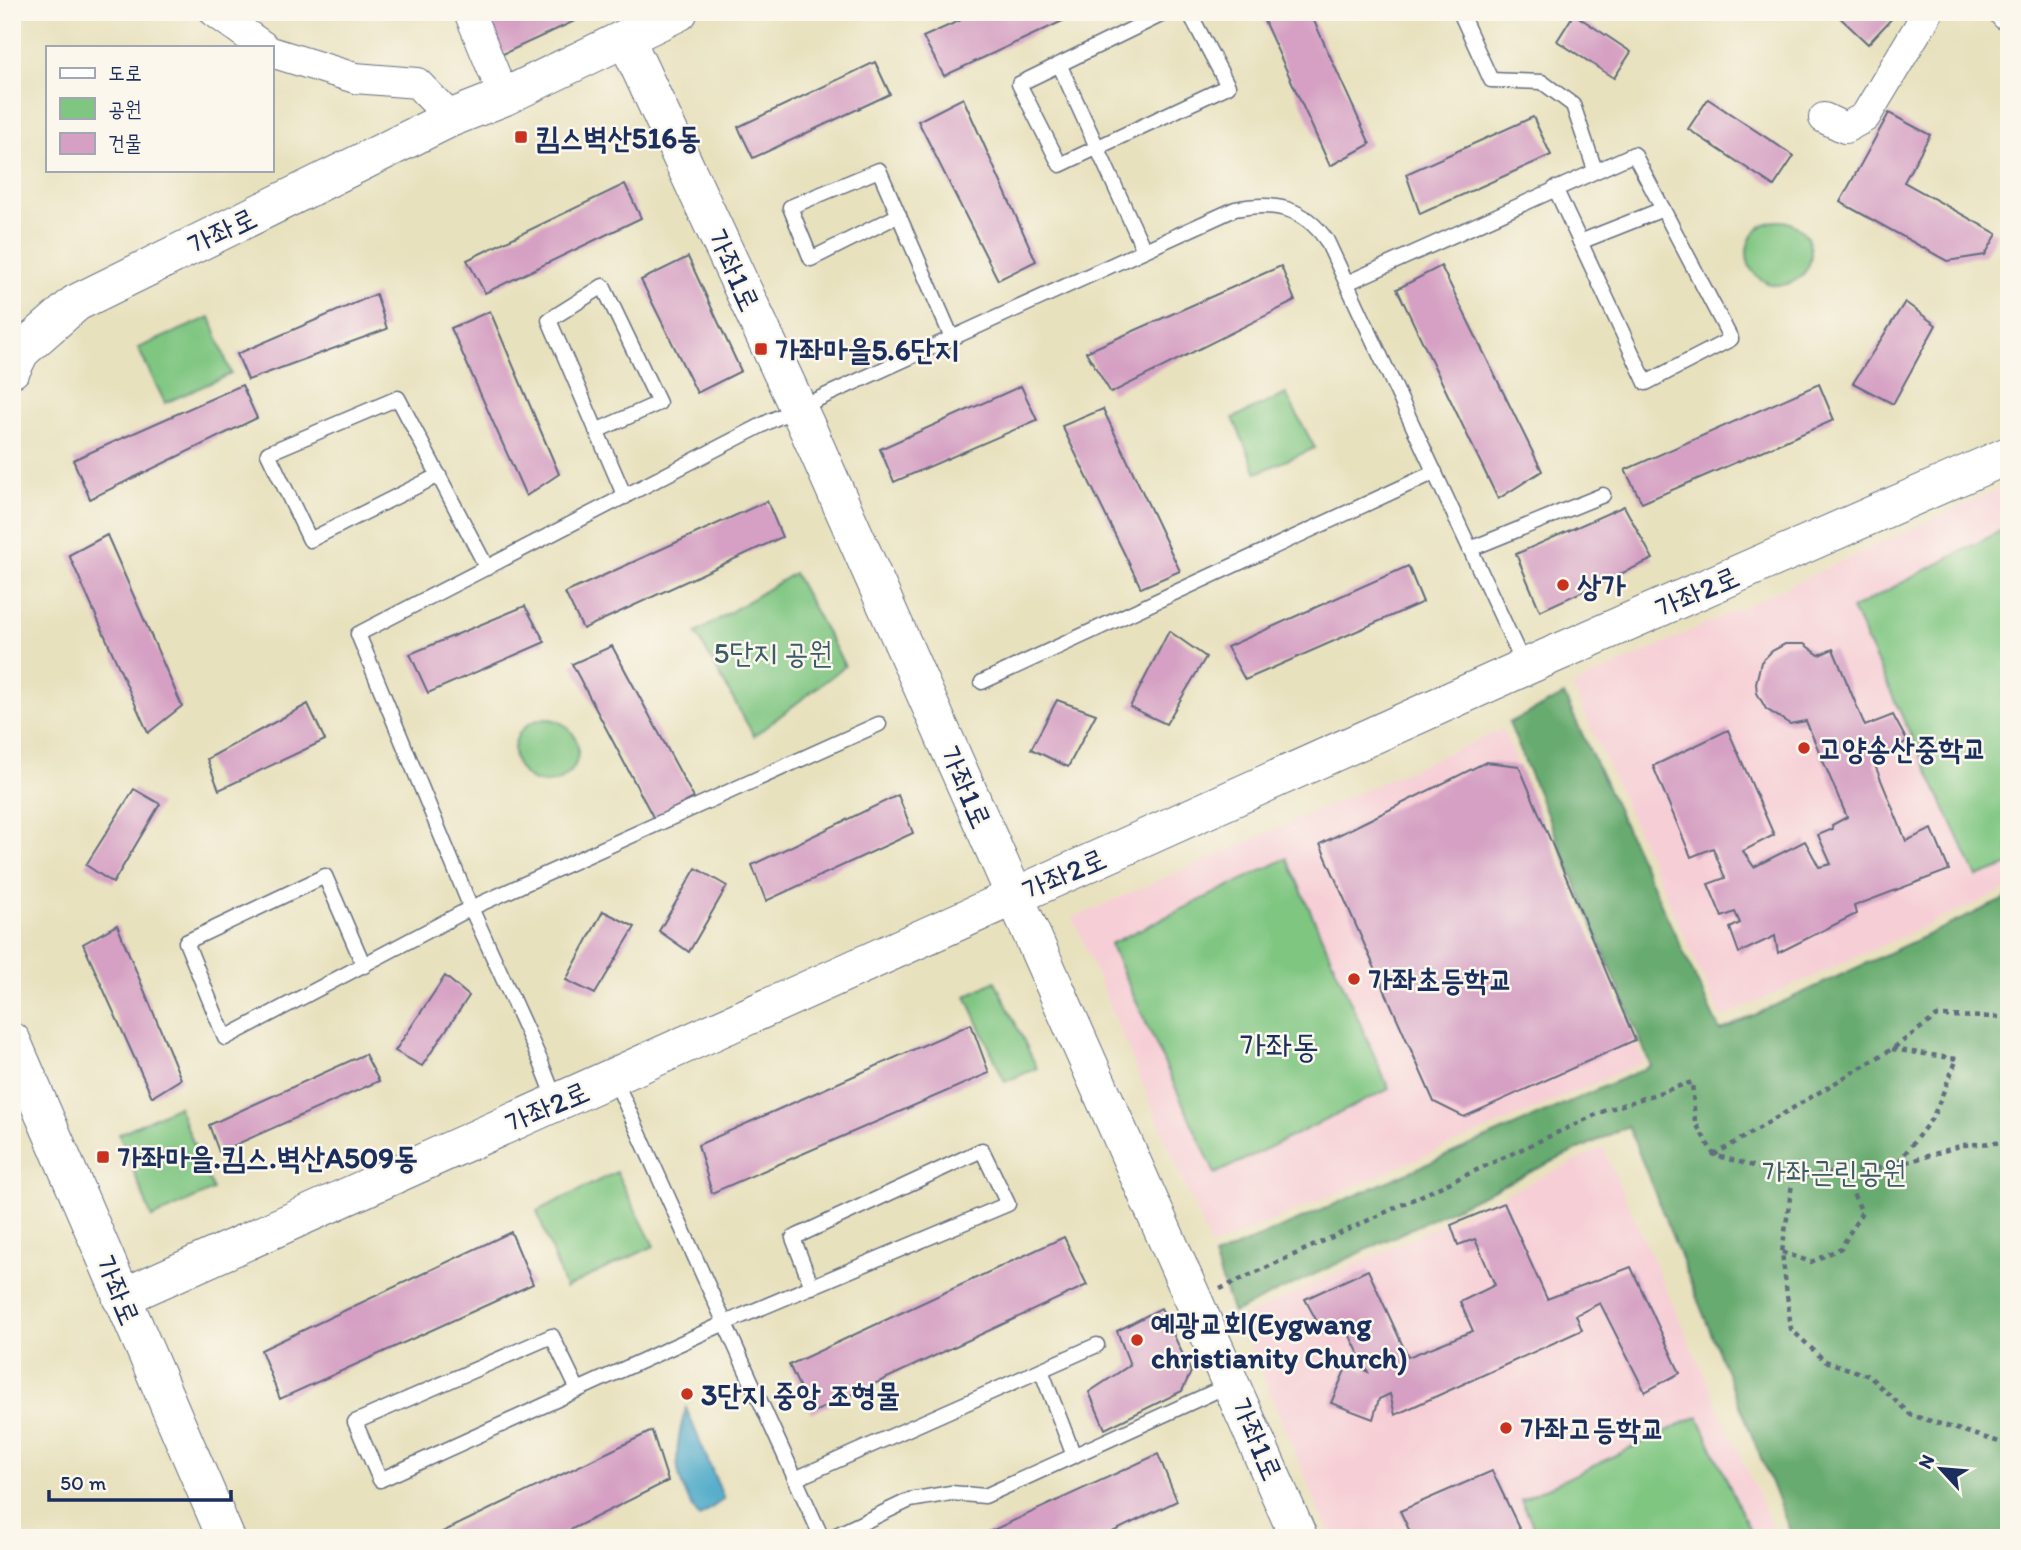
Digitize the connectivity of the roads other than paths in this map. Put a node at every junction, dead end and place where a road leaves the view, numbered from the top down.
1 (215, 12) edge
2 (470, 12) edge
3 (679, 12) edge
4 (1167, 12) edge
5 (1189, 12) edge
6 (1460, 12) edge
7 (1928, 12) edge
8 (626, 39) junction
9 (263, 46) edge
10 (273, 53) edge
11 (1060, 66) junction
12 (503, 97) junction
13 (451, 118) junction
14 (1824, 118) dead end
15 (1097, 148) junction
16 (1595, 170) junction
17 (1555, 188) junction
18 (1663, 209) junction
19 (899, 215) junction
20 (1580, 242) junction
21 (1144, 250) junction
22 (1347, 283) junction
23 (951, 338) junction
24 (12, 369) edge
25 (798, 409) junction
26 (596, 431) junction
27 (2009, 455) edge
28 (1435, 472) junction
29 (439, 475) junction
30 (1603, 495) dead end
31 (625, 497) junction
32 (1470, 549) junction
33 (487, 568) junction
34 (1525, 667) junction
35 (982, 682) dead end
36 (879, 724) dead end
37 (1015, 897) junction
38 (471, 908) junction
39 (364, 966) junction
40 (12, 1041) edge
41 (613, 1077) junction
42 (557, 1102) junction
43 (812, 1287) junction
44 (121, 1298) junction
45 (725, 1323) junction
46 (1097, 1345) dead end
47 (1041, 1370) junction
48 (1232, 1384) junction
49 (578, 1390) junction
50 (1074, 1456) junction
51 (795, 1479) junction
52 (226, 1538) edge
53 (822, 1538) edge
54 (830, 1538) edge
55 (1300, 1538) edge

1 - 9 street
2 - 12 street
3 - 8 street, 가좌로
4 - 11 lane
5 - 15 lane
6 - 16 lane
7 - 14 street
8 - 12 street, 가좌로
8 - 25 street, 가좌1로
10 - 13 street
11 - 15 lane
11 - 15 lane
12 - 13 street, 가좌로
13 - 24 street, 가좌로
15 - 21 lane
16 - 17 lane
16 - 18 lane
17 - 20 lane
17 - 22 lane
18 - 20 lane
18 - 20 lane
19 - 19 lane
19 - 23 lane
21 - 22 lane
21 - 23 lane
22 - 28 lane
23 - 25 lane
25 - 31 lane
25 - 37 street, 가좌1로
26 - 26 lane
26 - 31 lane
27 - 34 street, 가좌2로
28 - 32 lane
28 - 35 lane
29 - 29 lane
29 - 33 lane
30 - 32 lane
31 - 33 lane
32 - 34 lane
33 - 38 lane
34 - 37 street, 가좌2로
36 - 38 lane
37 - 41 street, 가좌2로
37 - 48 street, 가좌1로
38 - 39 lane
38 - 42 lane
39 - 39 lane
40 - 44 street, 가좌로
41 - 42 street, 가좌2로
41 - 45 lane
42 - 44 street, 가좌2로
43 - 43 lane
43 - 45 lane
44 - 52 street, 가좌로
45 - 49 lane
45 - 51 lane
46 - 47 lane
47 - 50 lane
47 - 51 lane
48 - 50 lane
48 - 55 street, 가좌1로
49 - 49 lane
50 - 54 lane
51 - 53 lane

